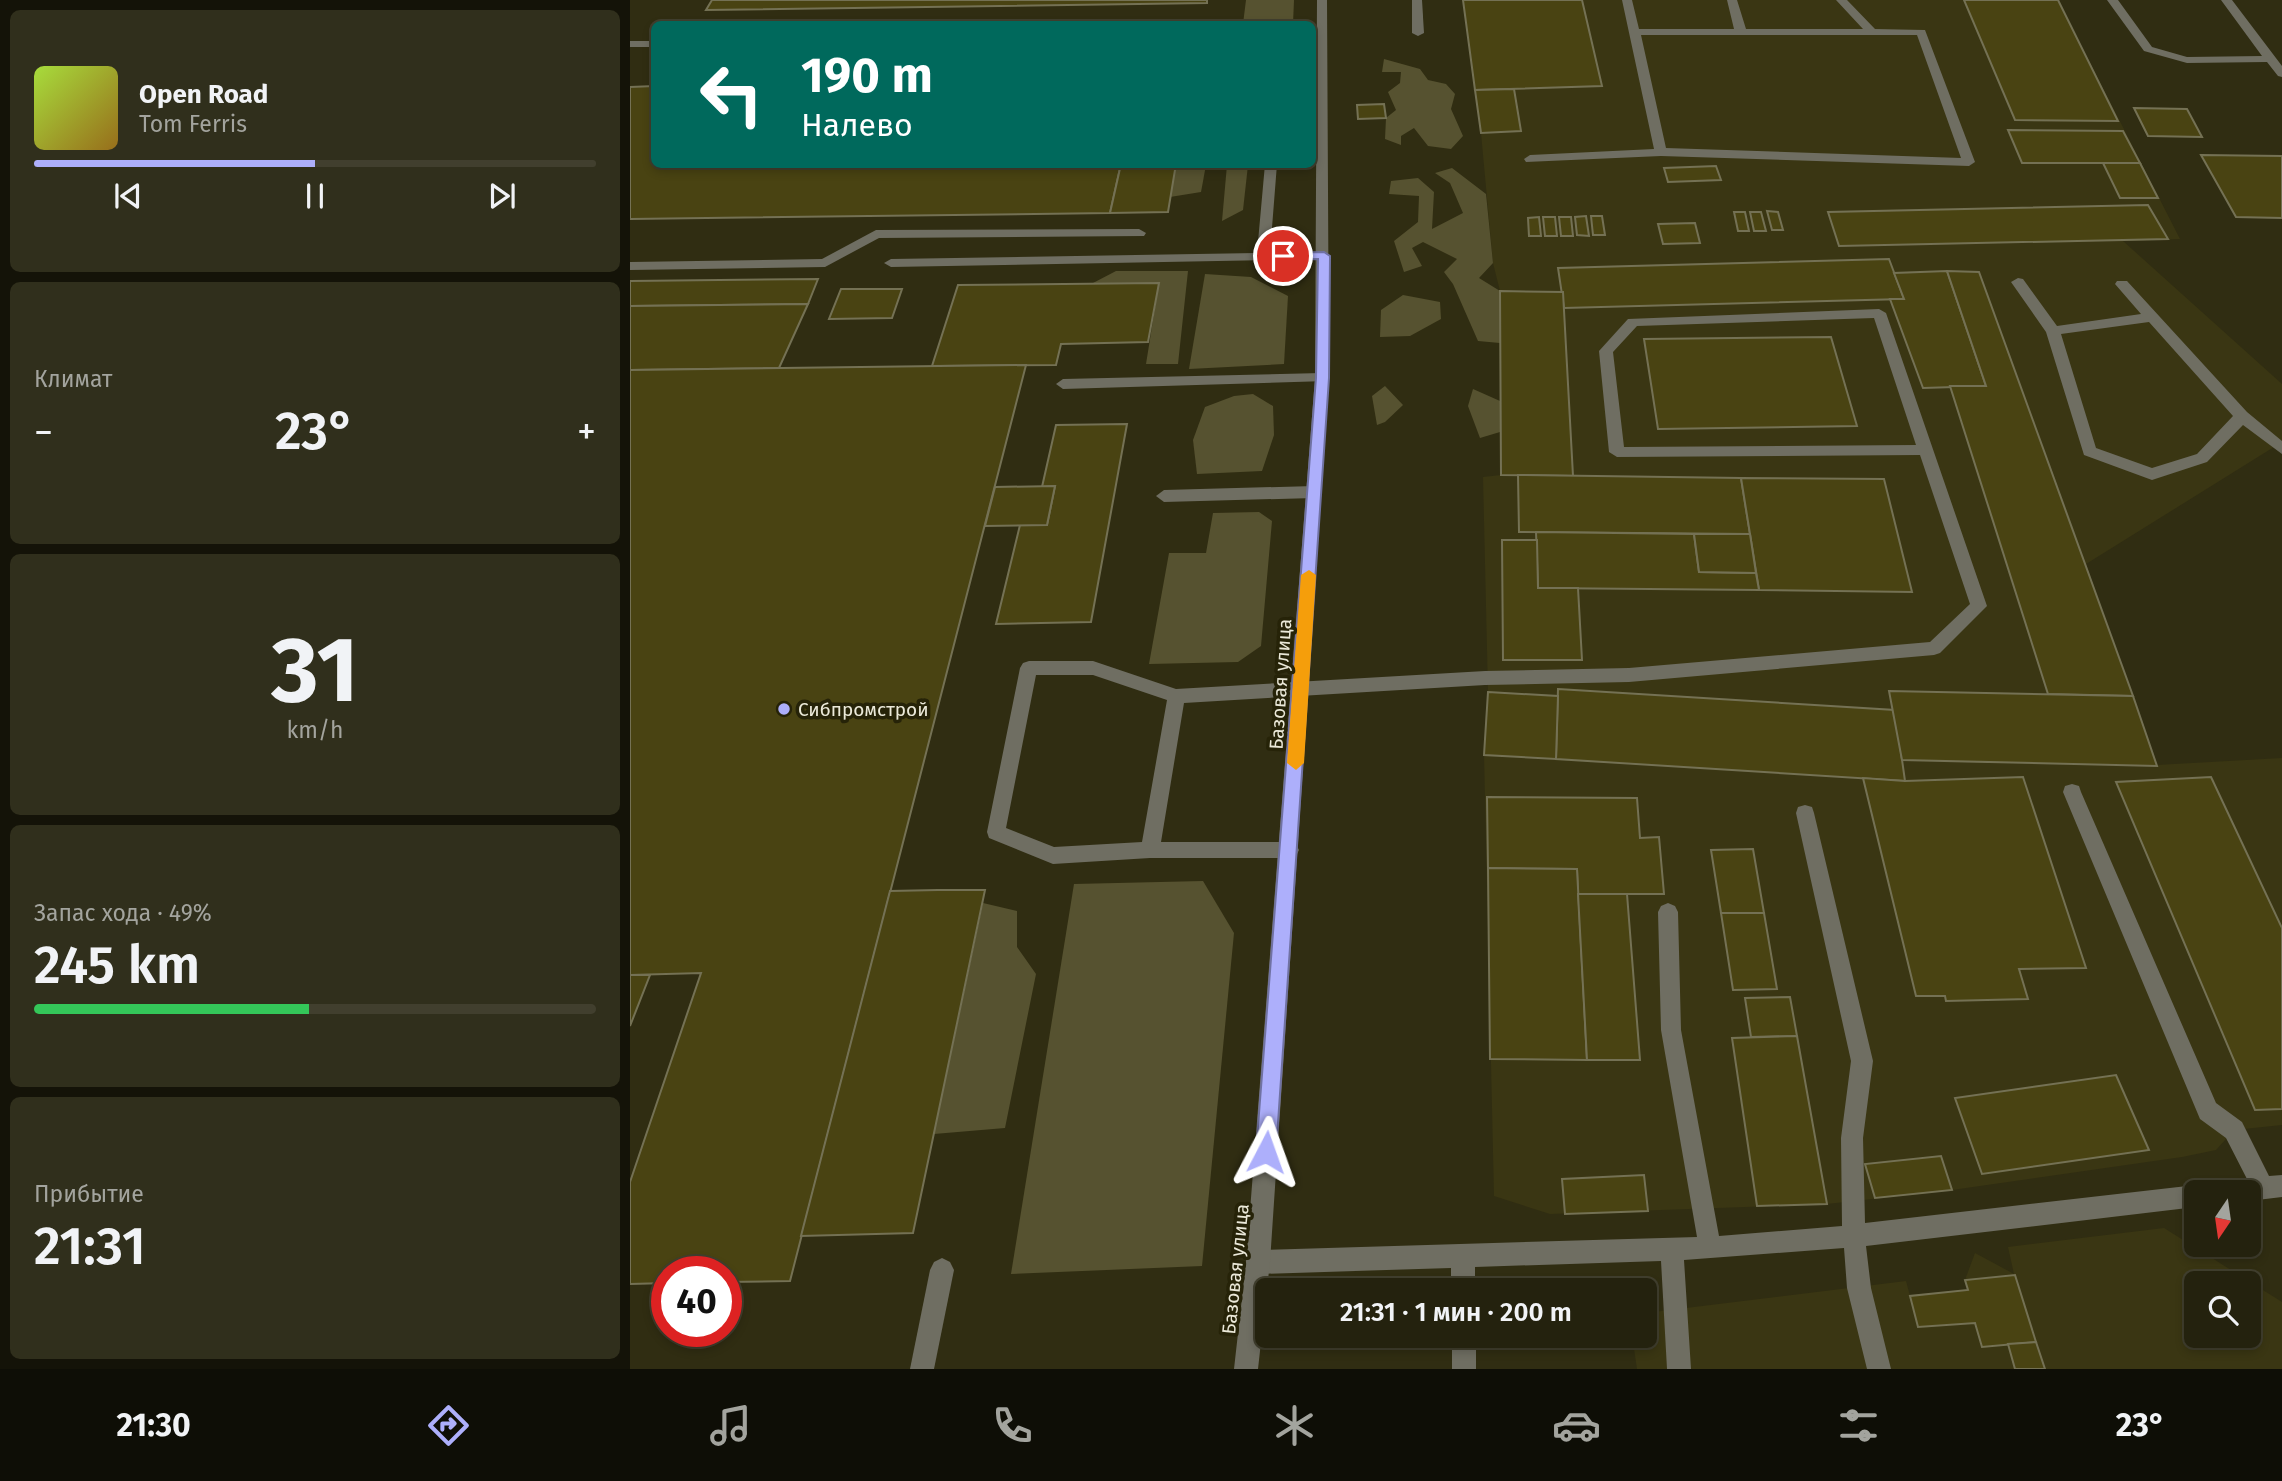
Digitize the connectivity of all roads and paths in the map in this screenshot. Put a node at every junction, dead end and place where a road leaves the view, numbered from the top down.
1 (1322, 0) edge
2 (1417, 0) edge
3 (1626, 0) edge
4 (1732, 0) edge
5 (1840, 0) edge
6 (2112, 0) edge
7 (2227, 0) edge
8 (1634, 32) junction
9 (1741, 32) junction
10 (1872, 32) junction
11 (1418, 33) dead end
12 (630, 44) edge
13 (651, 44) edge
14 (1317, 46) edge
15 (2271, 59) junction
16 (2282, 74) edge
17 (1661, 152) junction
18 (1530, 159) dead end
19 (1271, 168) edge
20 (1139, 233) dead end
21 (1324, 256) junction
22 (1263, 257) junction
23 (891, 263) dead end
24 (630, 266) edge
25 (2018, 282) dead end
26 (2122, 284) dead end
27 (2152, 317) junction
28 (2053, 331) junction
29 (1322, 378) junction
30 (1063, 384) dead end
31 (2242, 416) junction
32 (2282, 449) edge
33 (1925, 450) junction
34 (1314, 492) junction
35 (1164, 496) dead end
36 (1301, 691) junction
37 (1176, 696) junction
38 (2072, 792) dead end
39 (1805, 813) dead end
40 (1150, 850) junction
41 (1289, 850) junction
42 (1668, 912) dead end
43 (2272, 1187) edge
44 (2184, 1197) edge
45 (1853, 1236) junction
46 (1710, 1248) junction
47 (1672, 1249) junction
48 (1463, 1255) junction
49 (1258, 1262) junction
50 (942, 1270) dead end
51 (1463, 1278) edge
52 (1464, 1348) edge
53 (922, 1369) edge
54 (1246, 1369) edge
55 (1464, 1369) edge
56 (1679, 1369) edge
57 (1879, 1369) edge

1 - 14 street, Базовая улица
2 - 11 street
3 - 8 street
4 - 9 street
5 - 10 street
6 - 15 street
7 - 15 street
8 - 9 street
8 - 17 street
9 - 10 street
10 - 17 street
12 - 13 street
14 - 21 street, Базовая улица
15 - 16 street
17 - 18 street
19 - 22 street
20 - 24 street
21 - 22 street
21 - 29 street, Базовая улица
22 - 23 street
25 - 28 street
26 - 27 street
27 - 28 street
27 - 31 street
28 - 31 street
29 - 30 street
29 - 34 street, Базовая улица
31 - 32 street
33 - 33 street
33 - 36 street
34 - 35 street
34 - 36 street, Базовая улица
36 - 37 street
36 - 41 street, Базовая улица
37 - 40 street
37 - 40 street
38 - 43 street
39 - 45 street
40 - 41 street
41 - 49 street, Базовая улица
42 - 46 street
44 - 45 street
45 - 46 street
45 - 57 street
46 - 47 street
47 - 48 street
47 - 56 street
48 - 49 street
48 - 51 street
49 - 54 street, Базовая улица
50 - 53 street
52 - 55 street

